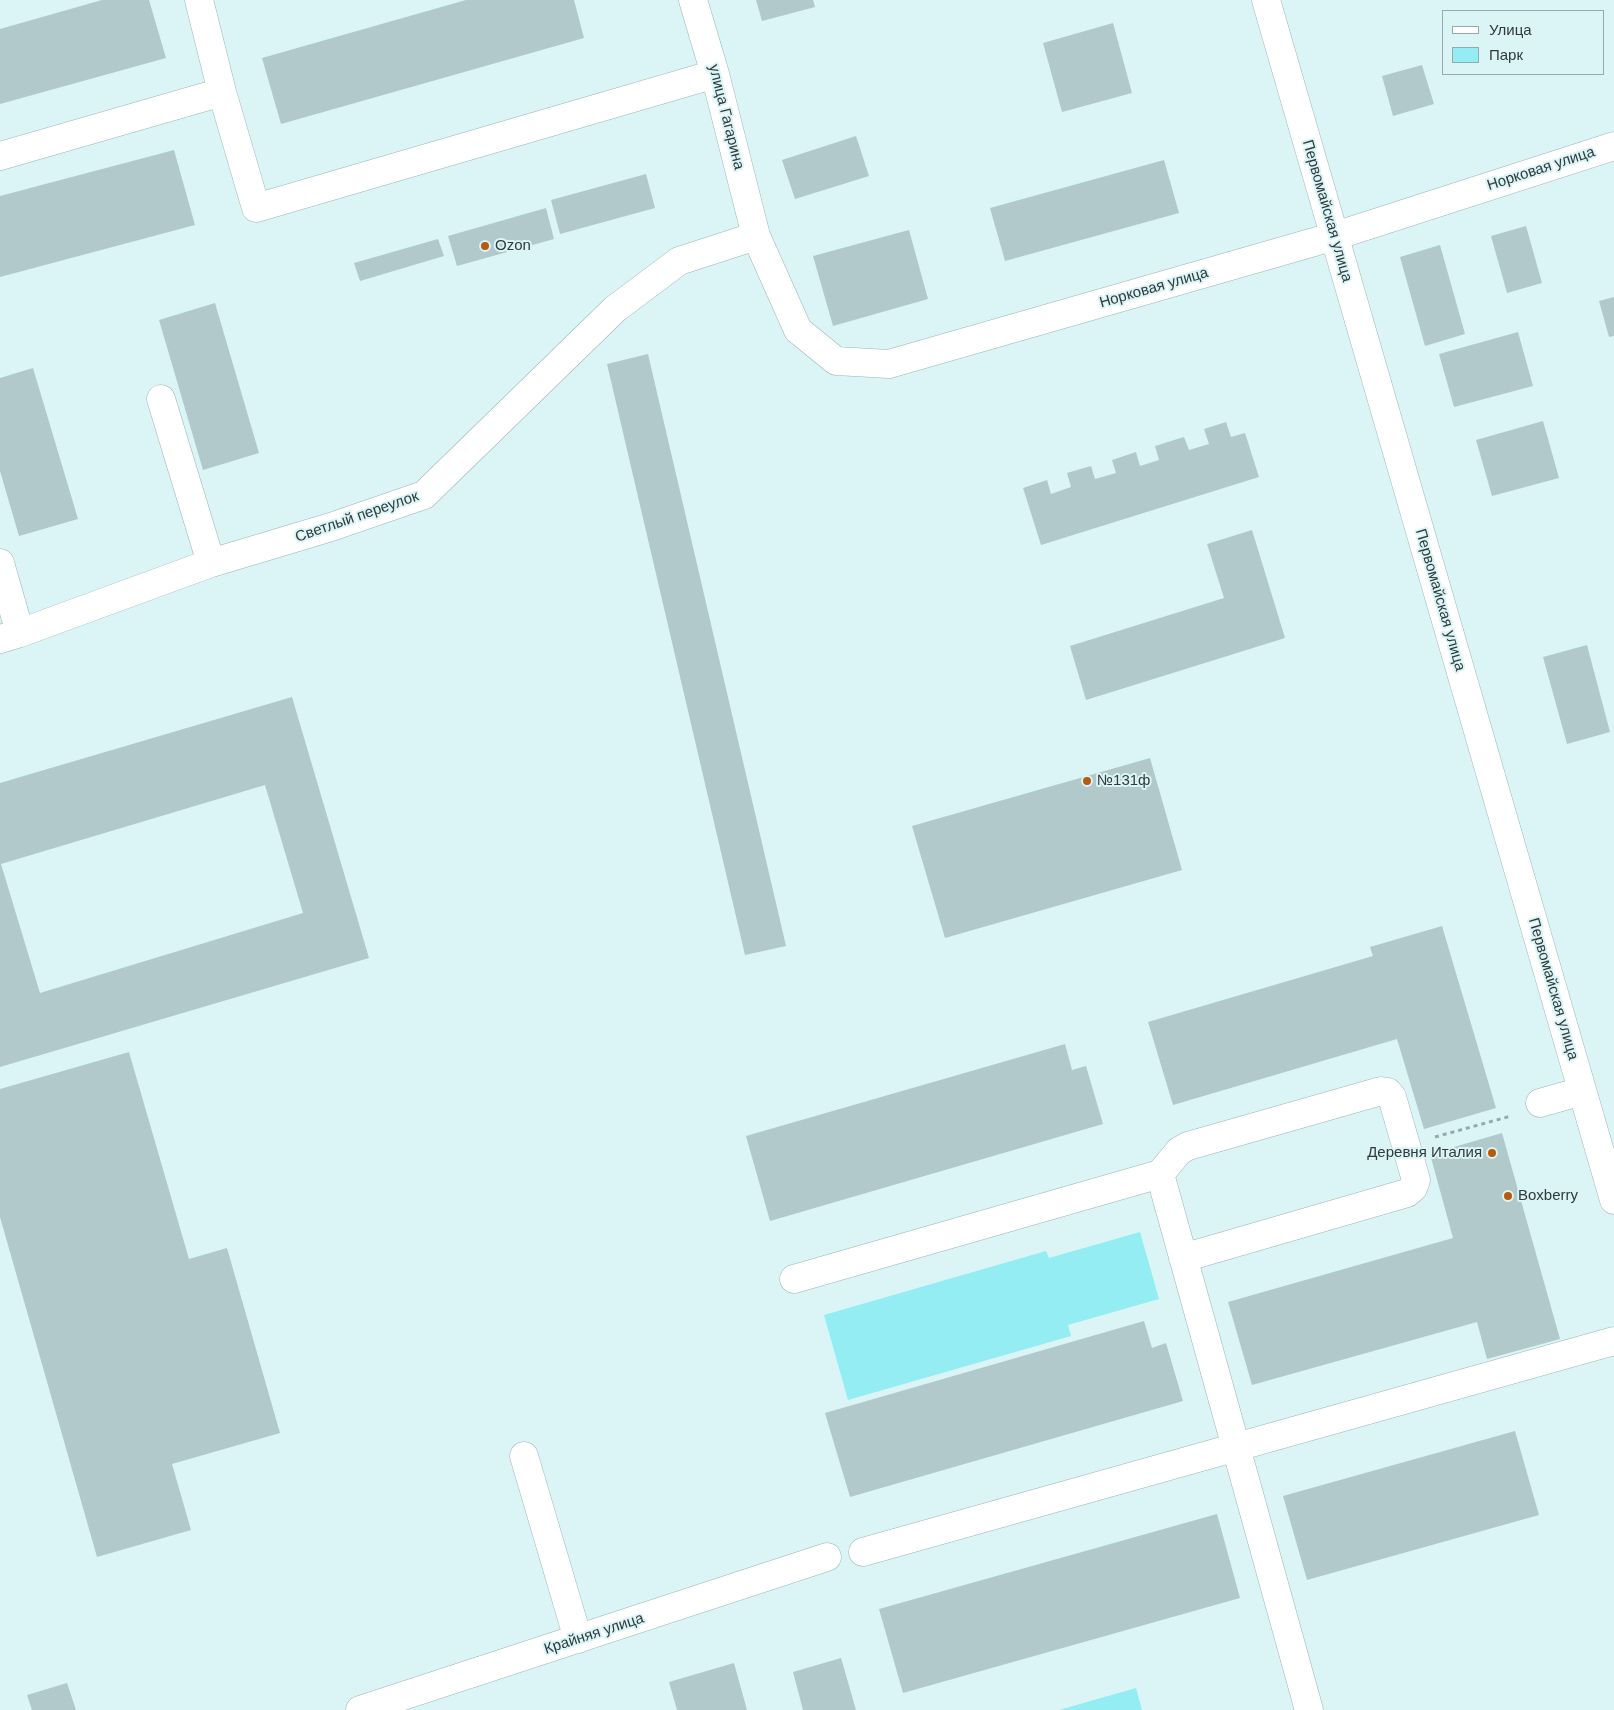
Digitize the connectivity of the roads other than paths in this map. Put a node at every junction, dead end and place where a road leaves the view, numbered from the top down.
1 (198, 0) edge
2 (693, 0) edge
3 (1266, 0) edge
4 (715, 74) junction
5 (222, 92) junction
6 (1614, 146) edge
7 (0, 156) edge
8 (756, 236) junction
9 (1335, 236) junction
10 (161, 399) dead end
11 (0, 563) edge
12 (211, 563) junction
13 (10, 636) edge
14 (1582, 1090) junction
15 (1540, 1103) dead end
16 (1160, 1174) junction
17 (1614, 1200) edge
18 (1183, 1258) junction
19 (794, 1278) dead end
20 (1614, 1342) edge
21 (1236, 1447) junction
22 (524, 1456) dead end
23 (862, 1552) dead end
24 (827, 1558) dead end
25 (578, 1639) junction
26 (360, 1710) edge
27 (1309, 1710) edge

1 - 5 street
2 - 4 street, улица Гагарина
3 - 9 street, Первомайская улица
4 - 5 street
4 - 8 street, улица Гагарина
5 - 7 street
6 - 9 street, Норковая улица
8 - 9 street, Норковая улица
8 - 12 street, Светлый переулок
9 - 14 street, Первомайская улица
10 - 12 street
11 - 13 street
12 - 13 street, Светлый переулок
14 - 15 street
14 - 17 street, Первомайская улица
16 - 18 street
16 - 18 street
16 - 19 street
18 - 21 street
20 - 21 street
21 - 23 street
21 - 27 street
22 - 25 street
24 - 25 street, Крайняя улица
25 - 26 street, Крайняя улица

